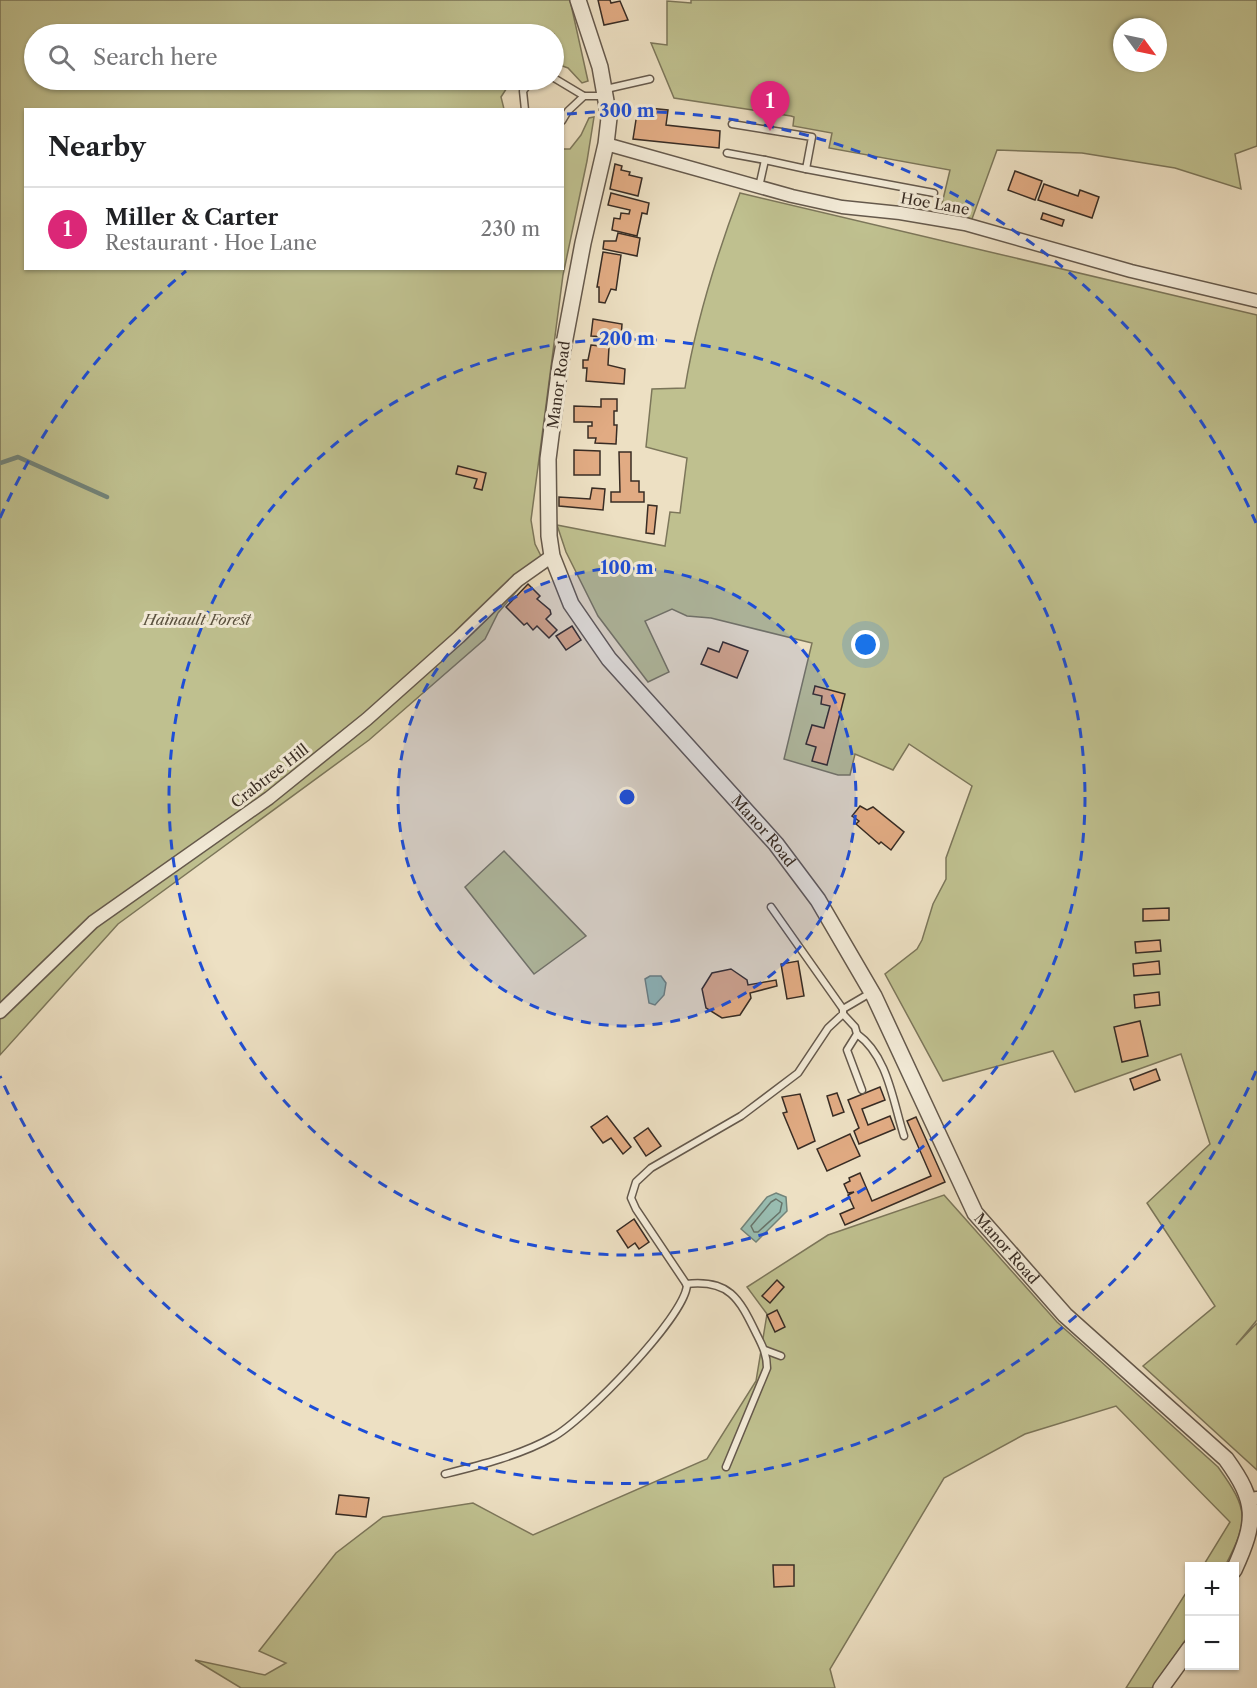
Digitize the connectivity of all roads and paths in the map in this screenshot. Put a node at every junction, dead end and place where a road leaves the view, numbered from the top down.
1 (578, 0) edge
2 (650, 79) dead end
3 (564, 84) edge
4 (524, 90) edge
5 (606, 93) junction
6 (584, 96) junction
7 (525, 108) edge
8 (564, 118) edge
9 (732, 124) dead end
10 (606, 144) junction
11 (727, 153) dead end
12 (765, 160) junction
13 (806, 169) junction
14 (759, 187) junction
15 (934, 193) dead end
16 (1257, 301) edge
17 (552, 555) junction
18 (771, 907) dead end
19 (872, 992) junction
20 (843, 1011) junction
21 (0, 1012) edge
22 (857, 1034) junction
23 (862, 1090) dead end
24 (904, 1136) dead end
25 (686, 1284) junction
26 (765, 1350) junction
27 (781, 1356) dead end
28 (726, 1467) dead end
29 (445, 1474) dead end
30 (1257, 1498) edge
31 (1238, 1562) edge
32 (1185, 1655) edge
33 (1161, 1688) edge

1 - 5 street, Manor Road
2 - 5 lane
3 - 6 lane
4 - 7 lane
5 - 6 lane
5 - 10 street, Manor Road
6 - 8 lane
9 - 13 lane
10 - 14 street, Hoe Lane
10 - 17 street, Manor Road
11 - 12 lane
12 - 13 lane
12 - 14 lane
13 - 15 lane
14 - 16 street, Hoe Lane
17 - 19 street, Manor Road
17 - 21 street, Crabtree Hill
18 - 20 lane
19 - 20 lane
19 - 30 street, Manor Road
20 - 22 lane
20 - 25 lane
22 - 23 lane
22 - 24 lane
25 - 26 lane
25 - 29 lane
26 - 27 lane
26 - 28 lane
30 - 31 street, Manor Road
32 - 33 street

